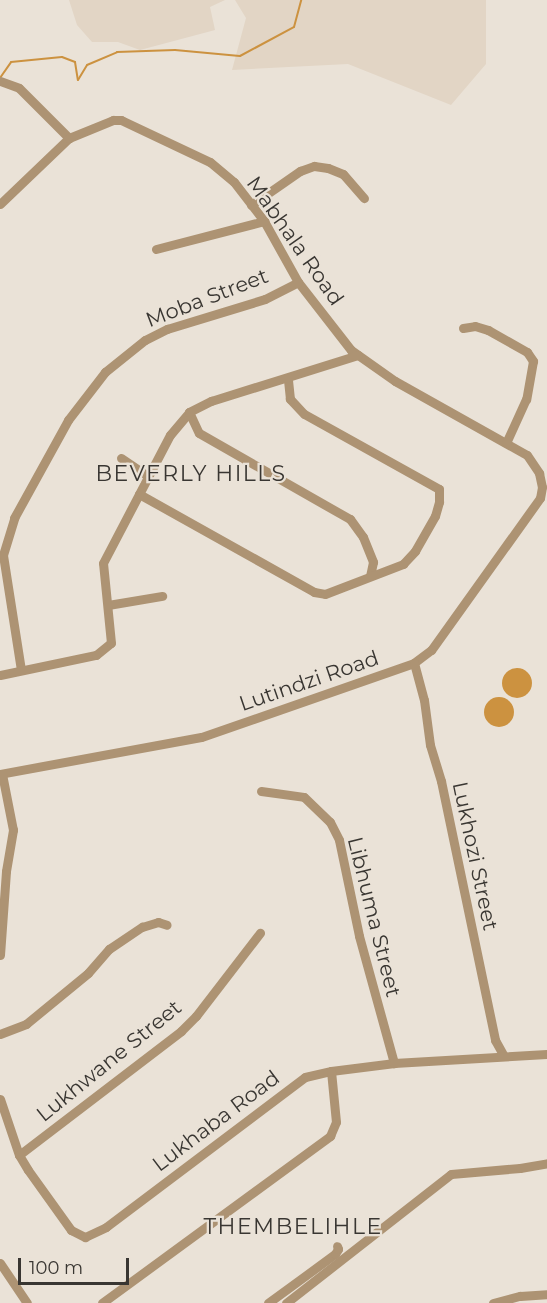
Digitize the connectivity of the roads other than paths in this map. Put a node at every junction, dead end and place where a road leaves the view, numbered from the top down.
1 (0, 81) edge
2 (69, 138) junction
3 (363, 198) dead end
4 (0, 204) edge
5 (251, 205) junction
6 (264, 221) junction
7 (156, 249) dead end
8 (298, 282) junction
9 (463, 328) dead end
10 (358, 355) junction
11 (288, 379) junction
12 (189, 412) junction
13 (506, 443) junction
14 (121, 458) dead end
15 (148, 476) junction
16 (544, 486) edge
17 (139, 494) junction
18 (370, 576) junction
19 (162, 596) dead end
20 (108, 605) junction
21 (414, 663) junction
22 (21, 670) junction
23 (0, 675) edge
24 (1, 774) edge
25 (261, 791) dead end
26 (167, 925) dead end
27 (260, 933) dead end
28 (0, 955) edge
29 (0, 1034) edge
30 (547, 1054) edge
31 (504, 1056) junction
32 (394, 1063) junction
33 (331, 1071) junction
34 (0, 1099) edge
35 (20, 1155) junction
36 (547, 1162) edge
37 (337, 1246) dead end
38 (0, 1263) edge
39 (547, 1294) edge
40 (27, 1303) edge
41 (102, 1303) edge
42 (268, 1303) edge
43 (286, 1303) edge
44 (494, 1303) edge

1 - 2 street
2 - 4 street, Mabhala Road
2 - 5 street, Mabhala Road
3 - 5 street
5 - 6 street, Mabhala Road
6 - 7 street
6 - 8 street, Mabhala Road
8 - 10 street, Mabhala Road
8 - 22 street, Moba Street
9 - 13 street
10 - 11 street
10 - 13 street, Mabhala Road
11 - 12 street
11 - 18 street
12 - 15 street
12 - 18 street
13 - 16 street, Mabhala Road
14 - 15 street
15 - 17 street
16 - 21 street, Lutindzi Road
17 - 18 street
17 - 20 street
19 - 20 street
20 - 22 street
21 - 24 street, Lutindzi Road
21 - 31 street, Lukhozi Street
22 - 23 street
24 - 28 street
25 - 32 street, Libhuma Street
26 - 29 street
27 - 35 street, Lukhwane Street
30 - 31 street, Lukhaba Road
31 - 32 street, Lukhaba Road
32 - 33 street, Lukhaba Road
33 - 35 street, Lukhaba Road
33 - 41 street
34 - 35 street, Lukhaba Road
36 - 43 street
37 - 42 street
38 - 40 street
39 - 44 street

